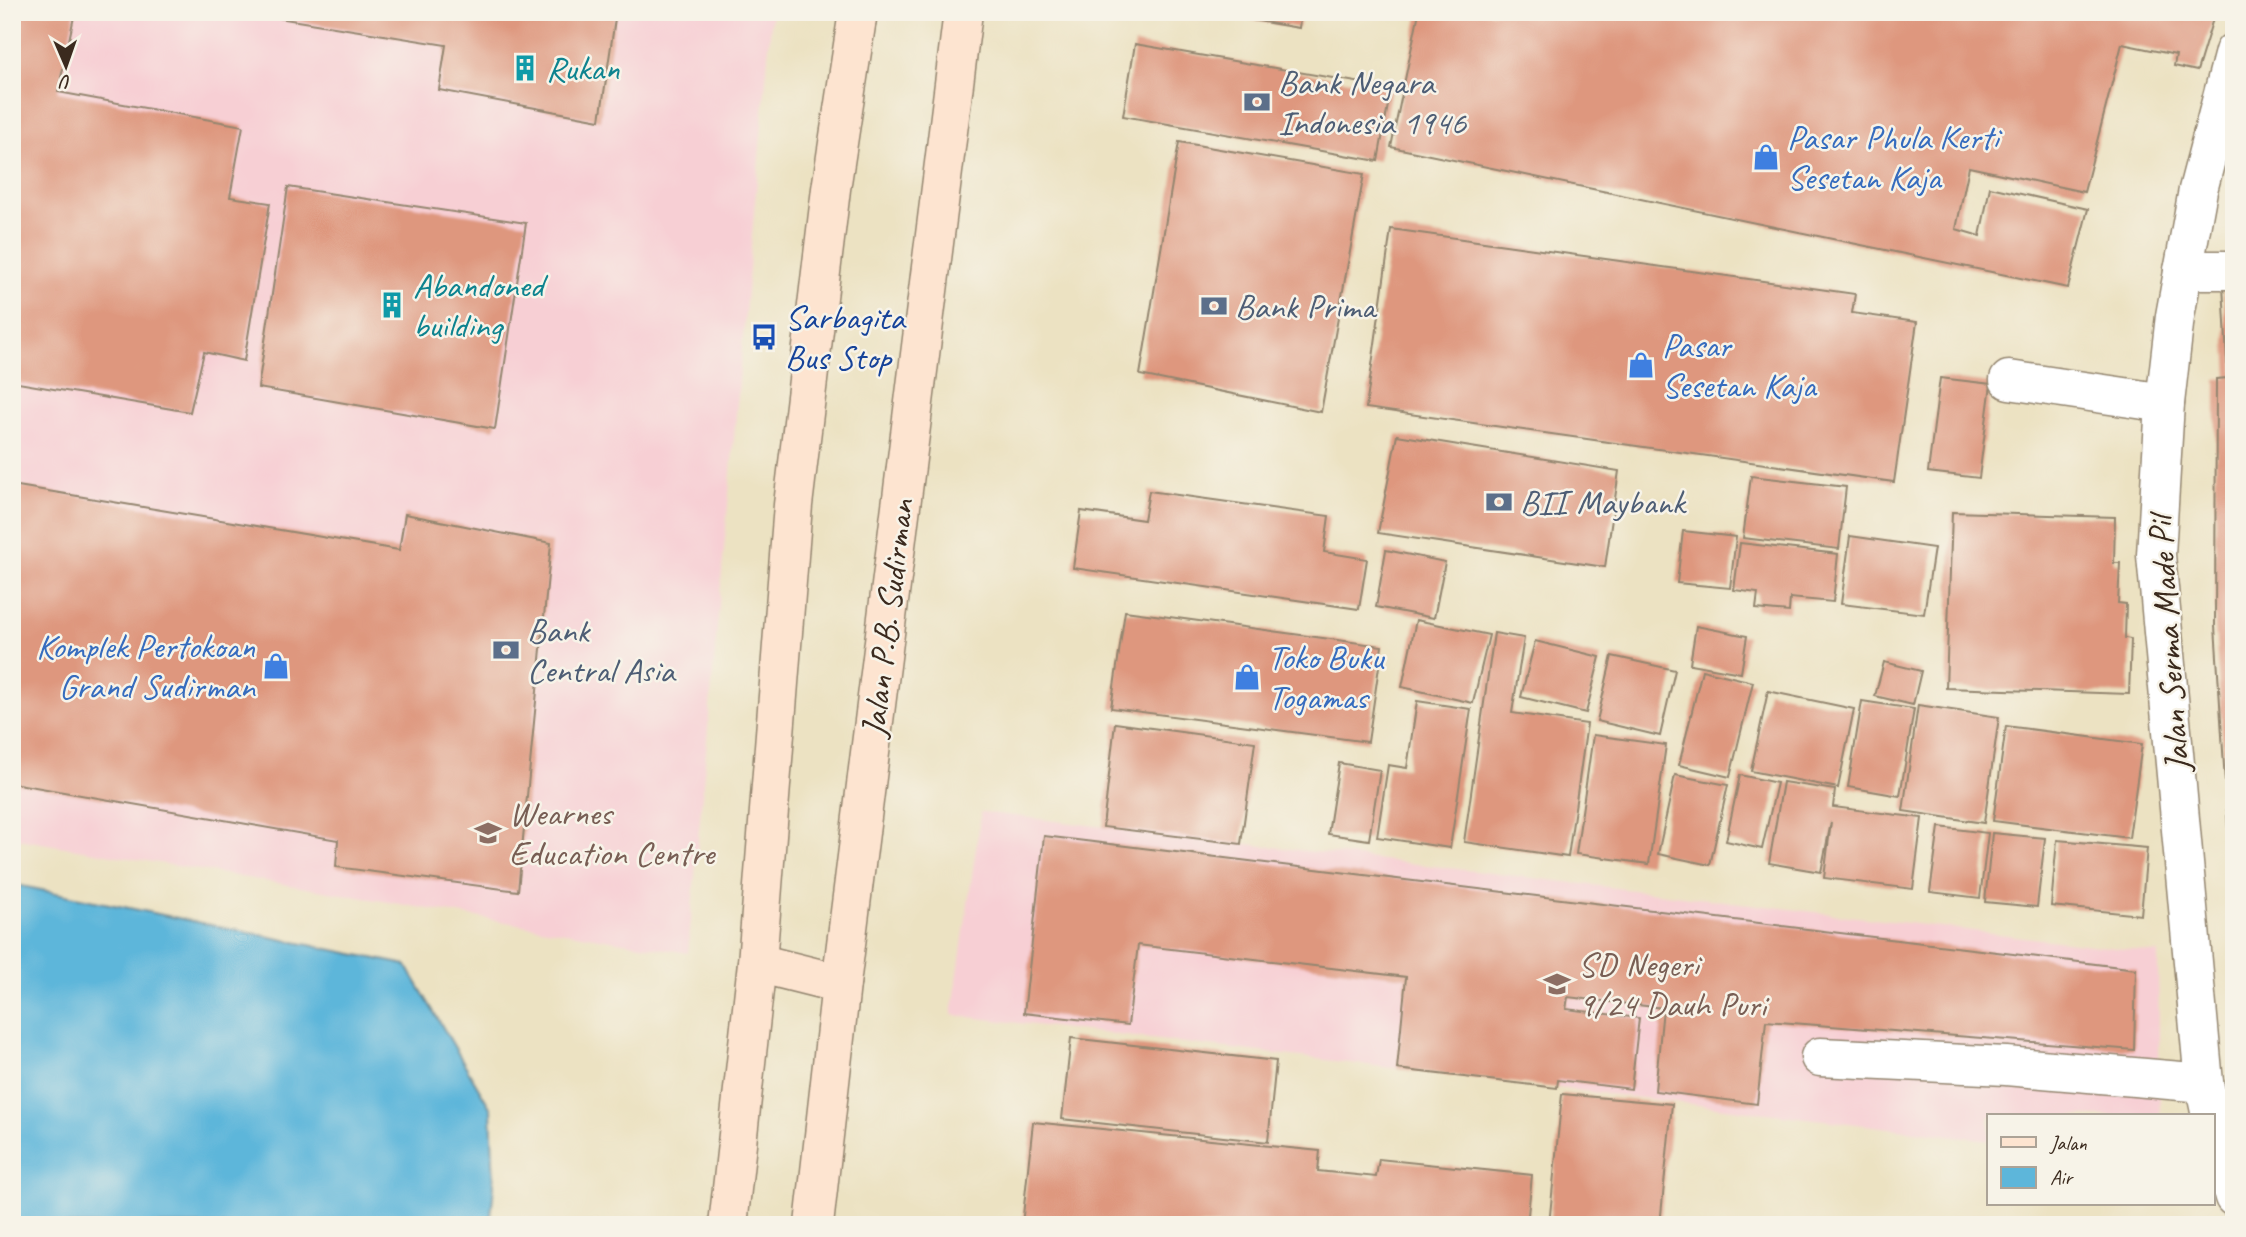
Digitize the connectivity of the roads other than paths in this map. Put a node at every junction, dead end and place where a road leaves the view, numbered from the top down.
1 (858, 12) edge
2 (963, 12) edge
3 (2234, 52) edge
4 (2183, 270) junction
5 (2234, 270) edge
6 (2009, 380) dead end
7 (2165, 403) junction
8 (757, 963) junction
9 (841, 984) junction
10 (1820, 1057) dead end
11 (2207, 1099) edge
12 (2214, 1129) edge
13 (2234, 1197) edge
14 (728, 1225) edge
15 (814, 1225) edge

1 - 8 street
2 - 9 street, Jalan P.B. Sudirman
3 - 4 street, Jalan Serma Made Pil
4 - 5 street
4 - 7 street, Jalan Serma Made Pil
6 - 7 street
7 - 11 street, Jalan Serma Made Pil
8 - 9 street
8 - 14 street
9 - 15 street, Jalan P.B. Sudirman
10 - 11 street
12 - 13 street

